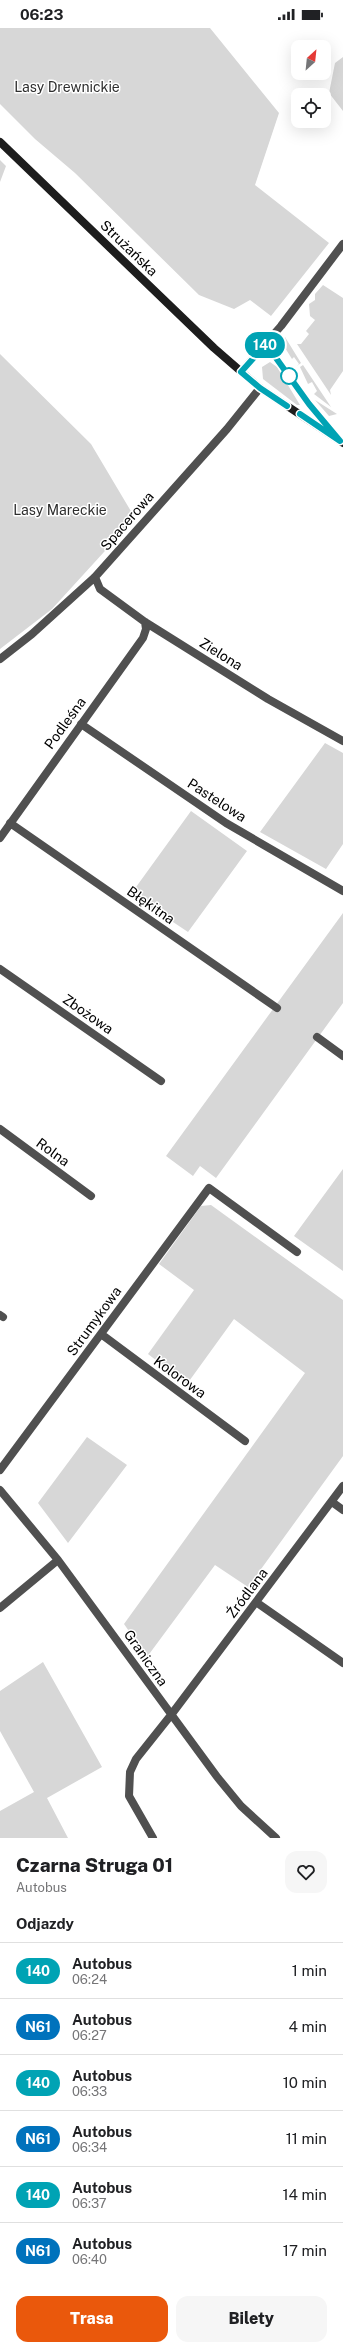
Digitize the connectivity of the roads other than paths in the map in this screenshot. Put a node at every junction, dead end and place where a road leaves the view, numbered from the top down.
1 (0, 142) edge
2 (343, 244) edge
3 (241, 372) junction
4 (260, 388) junction
5 (343, 443) edge
6 (95, 577) junction
7 (145, 622) junction
8 (0, 659) edge
9 (81, 724) junction
10 (343, 741) edge
11 (10, 823) junction
12 (0, 838) edge
13 (343, 891) edge
14 (0, 969) edge
15 (277, 1008) dead end
16 (317, 1037) dead end
17 (343, 1056) edge
18 (161, 1081) dead end
19 (0, 1129) edge
20 (91, 1196) dead end
21 (297, 1252) dead end
22 (101, 1334) junction
23 (244, 1441) dead end
24 (0, 1470) edge
25 (343, 1486) edge
26 (0, 1490) edge
27 (332, 1502) junction
28 (343, 1510) edge
29 (58, 1560) junction
30 (256, 1602) junction
31 (0, 1608) edge
32 (343, 1663) edge
33 (171, 1716) junction
34 (153, 1838) edge
35 (276, 1838) edge

1 - 3 main road, Strużańska
2 - 3 street
3 - 4 main road, Strużańska
4 - 5 main road, Strużańska
4 - 6 street, Spacerowa
6 - 7 street, Zielona
6 - 8 street, Spacerowa
7 - 9 street, Podleśna
7 - 10 street, Zielona
9 - 11 street, Podleśna
9 - 13 street, Pastelowa
11 - 12 street, Podleśna
11 - 15 street, Błękitna
14 - 18 street, Zbożowa
16 - 17 street
19 - 20 street, Rolna
21 - 22 street, Strumykowa
22 - 23 street, Kolorowa
22 - 24 street, Strumykowa
25 - 27 street, Źródlana
26 - 29 street, Graniczna
27 - 28 street
27 - 30 street, Źródlana
29 - 31 street
29 - 33 street, Graniczna
30 - 32 street
30 - 33 street, Źródlana
33 - 34 street, Źródlana
33 - 35 street, Graniczna

